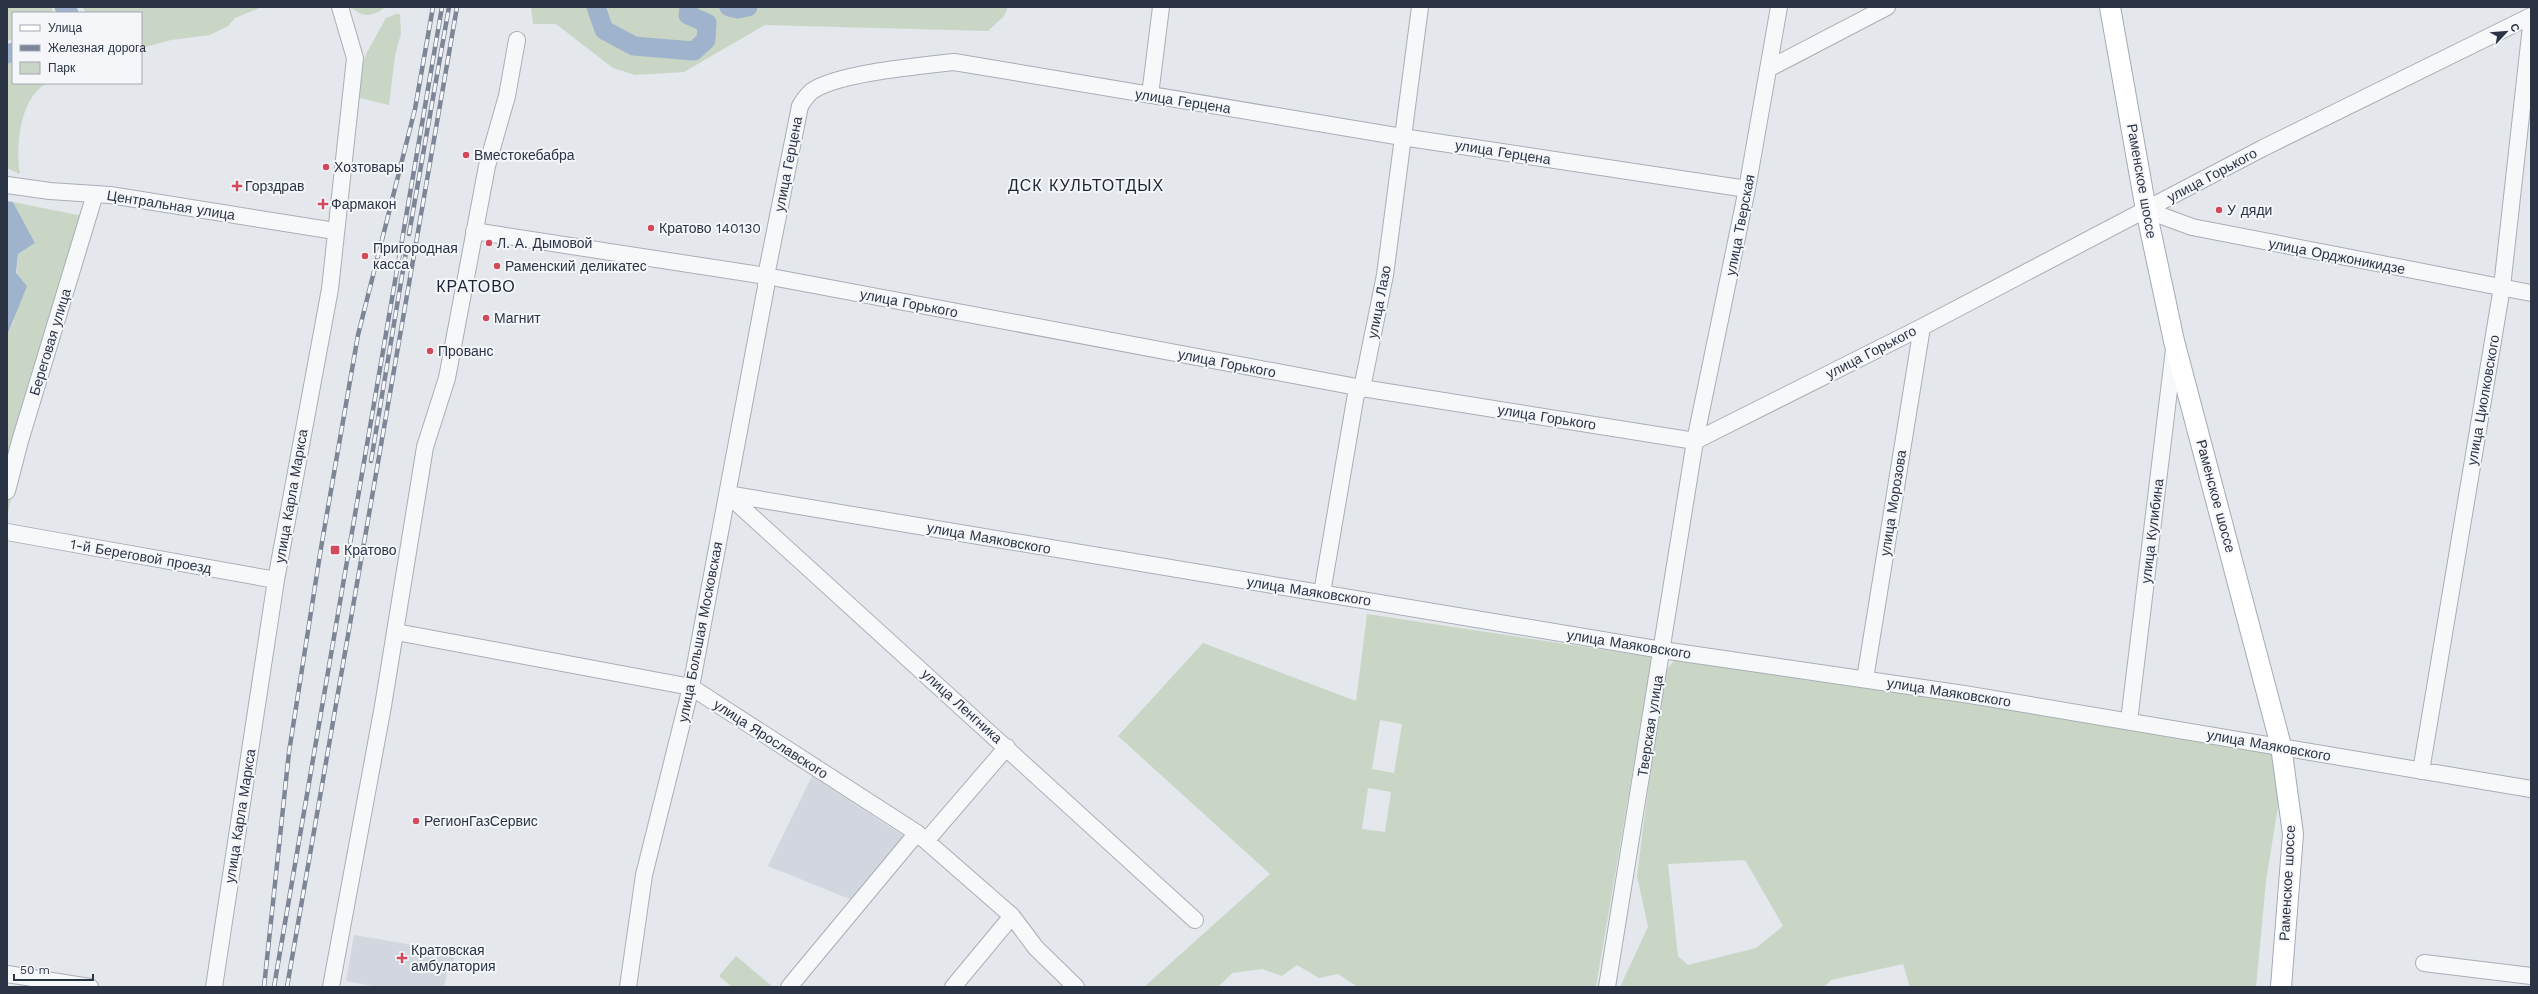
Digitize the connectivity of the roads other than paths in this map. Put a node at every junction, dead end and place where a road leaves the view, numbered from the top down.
1 (340, 7) edge
2 (1161, 7) edge
3 (1420, 7) edge
4 (1779, 7) edge
5 (1888, 7) edge
6 (2110, 7) edge
7 (2531, 16) edge
8 (2531, 31) edge
9 (517, 40) dead end
10 (1770, 68) junction
11 (1150, 95) junction
12 (1402, 137) junction
13 (10, 185) edge
14 (1747, 189) junction
15 (95, 194) junction
16 (2146, 210) junction
17 (335, 230) junction
18 (474, 231) junction
19 (766, 276) junction
20 (2502, 287) junction
21 (2531, 293) edge
22 (1922, 327) junction
23 (2174, 341) junction
24 (1362, 388) junction
25 (1695, 441) junction
26 (7, 491) edge
27 (727, 494) junction
28 (7, 532) edge
29 (276, 580) junction
30 (1322, 593) junction
31 (396, 632) junction
32 (1662, 650) junction
33 (1865, 679) junction
34 (691, 687) junction
35 (2129, 721) junction
36 (2281, 746) junction
37 (1007, 747) junction
38 (2421, 771) junction
39 (2531, 789) edge
40 (922, 838) junction
41 (1012, 916) junction
42 (1195, 920) dead end
43 (2424, 964) dead end
44 (7, 974) edge
45 (2531, 976) edge
46 (90, 987) edge
47 (214, 987) edge
48 (330, 987) edge
49 (628, 987) edge
50 (789, 987) edge
51 (953, 987) edge
52 (1076, 987) edge
53 (1607, 987) edge
54 (2281, 987) edge

1 - 17 street, улица Карла Маркса
2 - 11 street
3 - 12 street, улица Лазо
4 - 10 street, улица Тверская
5 - 10 street
6 - 16 main road, Раменское шоссе
7 - 16 street, улица Горького
8 - 20 street, улица Циолковского
9 - 18 street
10 - 14 street, улица Тверская
11 - 12 street, улица Герцена
11 - 19 street, улица Герцена
12 - 14 street, улица Герцена
12 - 24 street, улица Лазо
13 - 15 street, Центральная улица
14 - 25 street, улица Тверская
15 - 17 street, Центральная улица
15 - 26 street, Береговая улица
16 - 20 street, улица Орджоникидзе
16 - 22 street, улица Горького
16 - 23 main road, Раменское шоссе
17 - 29 street, улица Карла Маркса
18 - 19 street, улица Горького
18 - 31 street
19 - 24 street, улица Горького
19 - 27 street, улица Большая Московская
20 - 21 street, улица Орджоникидзе
20 - 38 street, улица Циолковского
22 - 25 street, улица Горького
22 - 33 street, улица Морозова
23 - 35 street, улица Кулибина
23 - 36 main road, Раменское шоссе
24 - 25 street, улица Горького
24 - 30 street, улица Лазо
25 - 32 street, Тверская улица
27 - 30 street, улица Маяковского
27 - 34 street, улица Большая Московская
27 - 37 street, улица Ленгника
28 - 29 street, 1-й Береговой проезд
29 - 47 street, улица Карла Маркса
30 - 32 street, улица Маяковского
31 - 34 street, улица Ярославского
31 - 48 street
32 - 33 street, улица Маяковского
32 - 53 street, Тверская улица
33 - 35 street, улица Маяковского
34 - 40 street, улица Ярославского
34 - 49 street, улица Большая Московская
35 - 36 street, улица Маяковского
36 - 38 street, улица Маяковского
36 - 54 main road, Раменское шоссе
37 - 40 street
37 - 42 street, улица Ленгника
38 - 39 street, улица Маяковского
40 - 41 street, улица Ярославского
40 - 50 street
41 - 51 street
41 - 52 street, улица Ярославского
43 - 45 street
44 - 46 street

